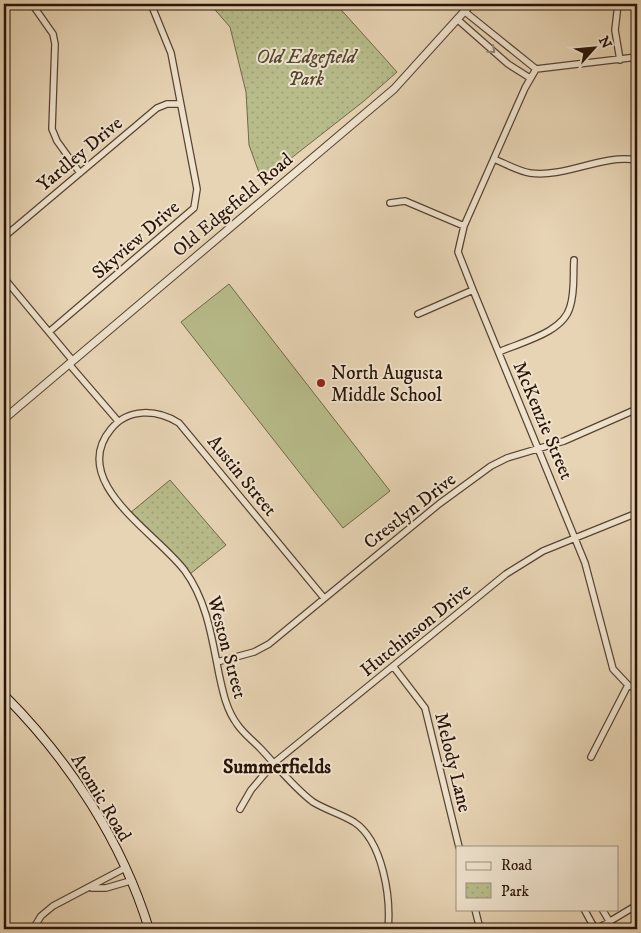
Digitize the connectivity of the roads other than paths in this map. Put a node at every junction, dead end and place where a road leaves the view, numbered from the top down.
1 (32, 4) edge
2 (151, 4) edge
3 (471, 4) edge
4 (618, 4) edge
5 (464, 12) junction
6 (457, 19) junction
7 (637, 57) edge
8 (620, 60) junction
9 (536, 68) junction
10 (530, 78) junction
11 (180, 104) junction
12 (494, 158) junction
13 (637, 160) edge
14 (80, 173) junction
15 (390, 203) dead end
16 (464, 226) junction
17 (4, 237) edge
18 (574, 260) dead end
19 (4, 278) edge
20 (473, 290) junction
21 (418, 314) dead end
22 (49, 332) junction
23 (499, 352) junction
24 (71, 362) junction
25 (637, 410) edge
26 (4, 419) edge
27 (118, 421) junction
28 (540, 449) junction
29 (637, 513) edge
30 (576, 538) junction
31 (324, 598) junction
32 (216, 662) junction
33 (393, 666) junction
34 (628, 685) junction
35 (637, 688) edge
36 (4, 695) edge
37 (591, 757) dead end
38 (274, 763) junction
39 (240, 809) dead end
40 (459, 846) edge
41 (125, 868) junction
42 (130, 881) junction
43 (87, 889) junction
44 (637, 905) edge
45 (475, 910) edge
46 (585, 910) edge
47 (603, 910) edge
48 (609, 922) junction
49 (33, 929) edge
50 (149, 929) edge
51 (388, 929) edge
52 (480, 929) edge
53 (596, 929) edge
54 (614, 929) edge

1 - 14 street
2 - 11 street, Skyview Drive
3 - 5 street, Old Edgefield Road
4 - 8 street
5 - 6 street, Old Edgefield Road
5 - 9 street
6 -> 10 street
6 - 24 street, Old Edgefield Road
7 - 8 street
8 - 9 street
9 - 10 street, McKenzie Street
10 - 12 street, McKenzie Street
11 - 14 street, Yardley Drive
11 - 22 street, Skyview Drive
12 - 13 street
12 - 16 street, McKenzie Street
14 - 17 street, Yardley Drive
15 - 16 street
16 - 20 street, McKenzie Street
18 - 23 street
19 - 22 street
20 - 21 street
20 - 23 street, McKenzie Street
22 - 24 street
23 - 28 street, McKenzie Street
24 - 26 street, Old Edgefield Road
24 - 27 street
25 - 28 street, Crestlyn Drive
27 - 31 street, Austin Street
27 - 32 street, Weston Street
28 - 30 street, McKenzie Street
28 - 31 street, Crestlyn Drive
29 - 30 street, Hutchinson Drive
30 - 33 street, Hutchinson Drive
30 - 34 street, McKenzie Street
31 - 32 street, Crestlyn Drive
32 - 38 street, Weston Street
33 - 38 street, Hutchinson Drive
33 - 40 street, Melody Lane
34 - 35 street
34 - 37 street
36 - 41 main road, Atomic Road
38 - 39 street, Hutchinson Drive
38 - 51 street, Weston Street
41 - 42 main road, Atomic Road
41 - 43 street
42 - 43 street
42 - 50 main road, Atomic Road
43 - 49 street
44 - 48 street
45 - 52 street
46 - 53 street
47 - 48 street
48 - 53 street
48 - 54 street

